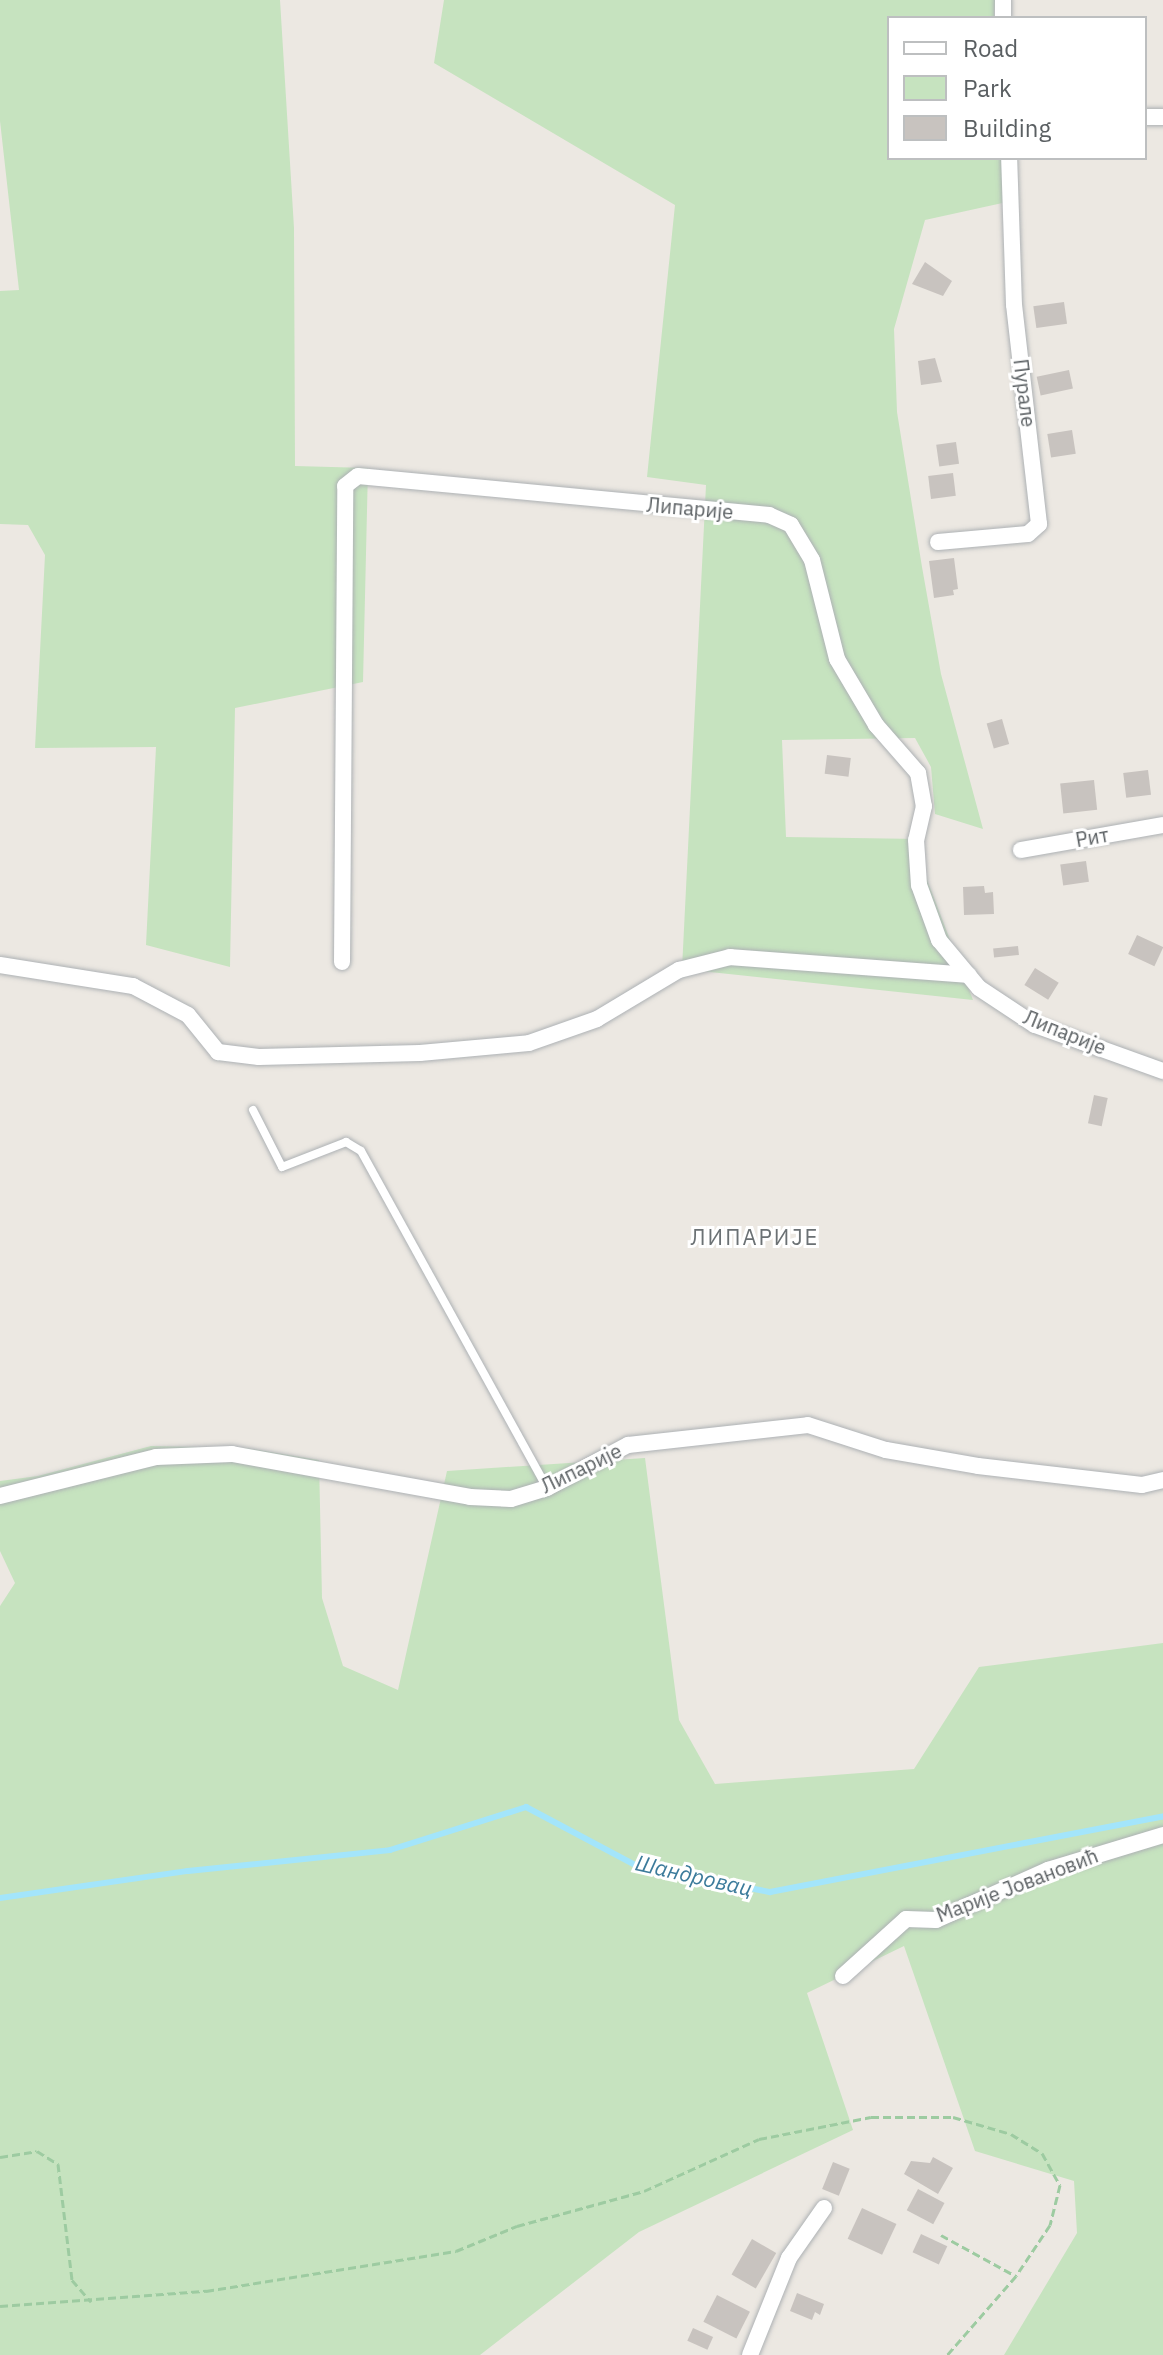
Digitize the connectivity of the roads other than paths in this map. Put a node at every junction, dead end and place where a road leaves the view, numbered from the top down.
1 (1009, 160) edge
2 (938, 542) dead end
3 (1163, 825) edge
4 (1021, 850) dead end
5 (342, 962) dead end
6 (0, 965) edge
7 (968, 975) junction
8 (1163, 1071) edge
9 (253, 1110) dead end
10 (1163, 1480) edge
11 (547, 1488) junction
12 (0, 1496) edge
13 (1163, 1835) edge
14 (843, 1976) dead end
15 (824, 2208) dead end
16 (750, 2355) edge

1 - 2 street, Пурале
3 - 4 street, Рит
5 - 7 street, Липарије
6 - 7 street
7 - 8 street, Липарије
9 - 11 lane
10 - 11 street, Липарије
11 - 12 street, Липарије
13 - 14 street, Марије Јовановић
15 - 16 street

